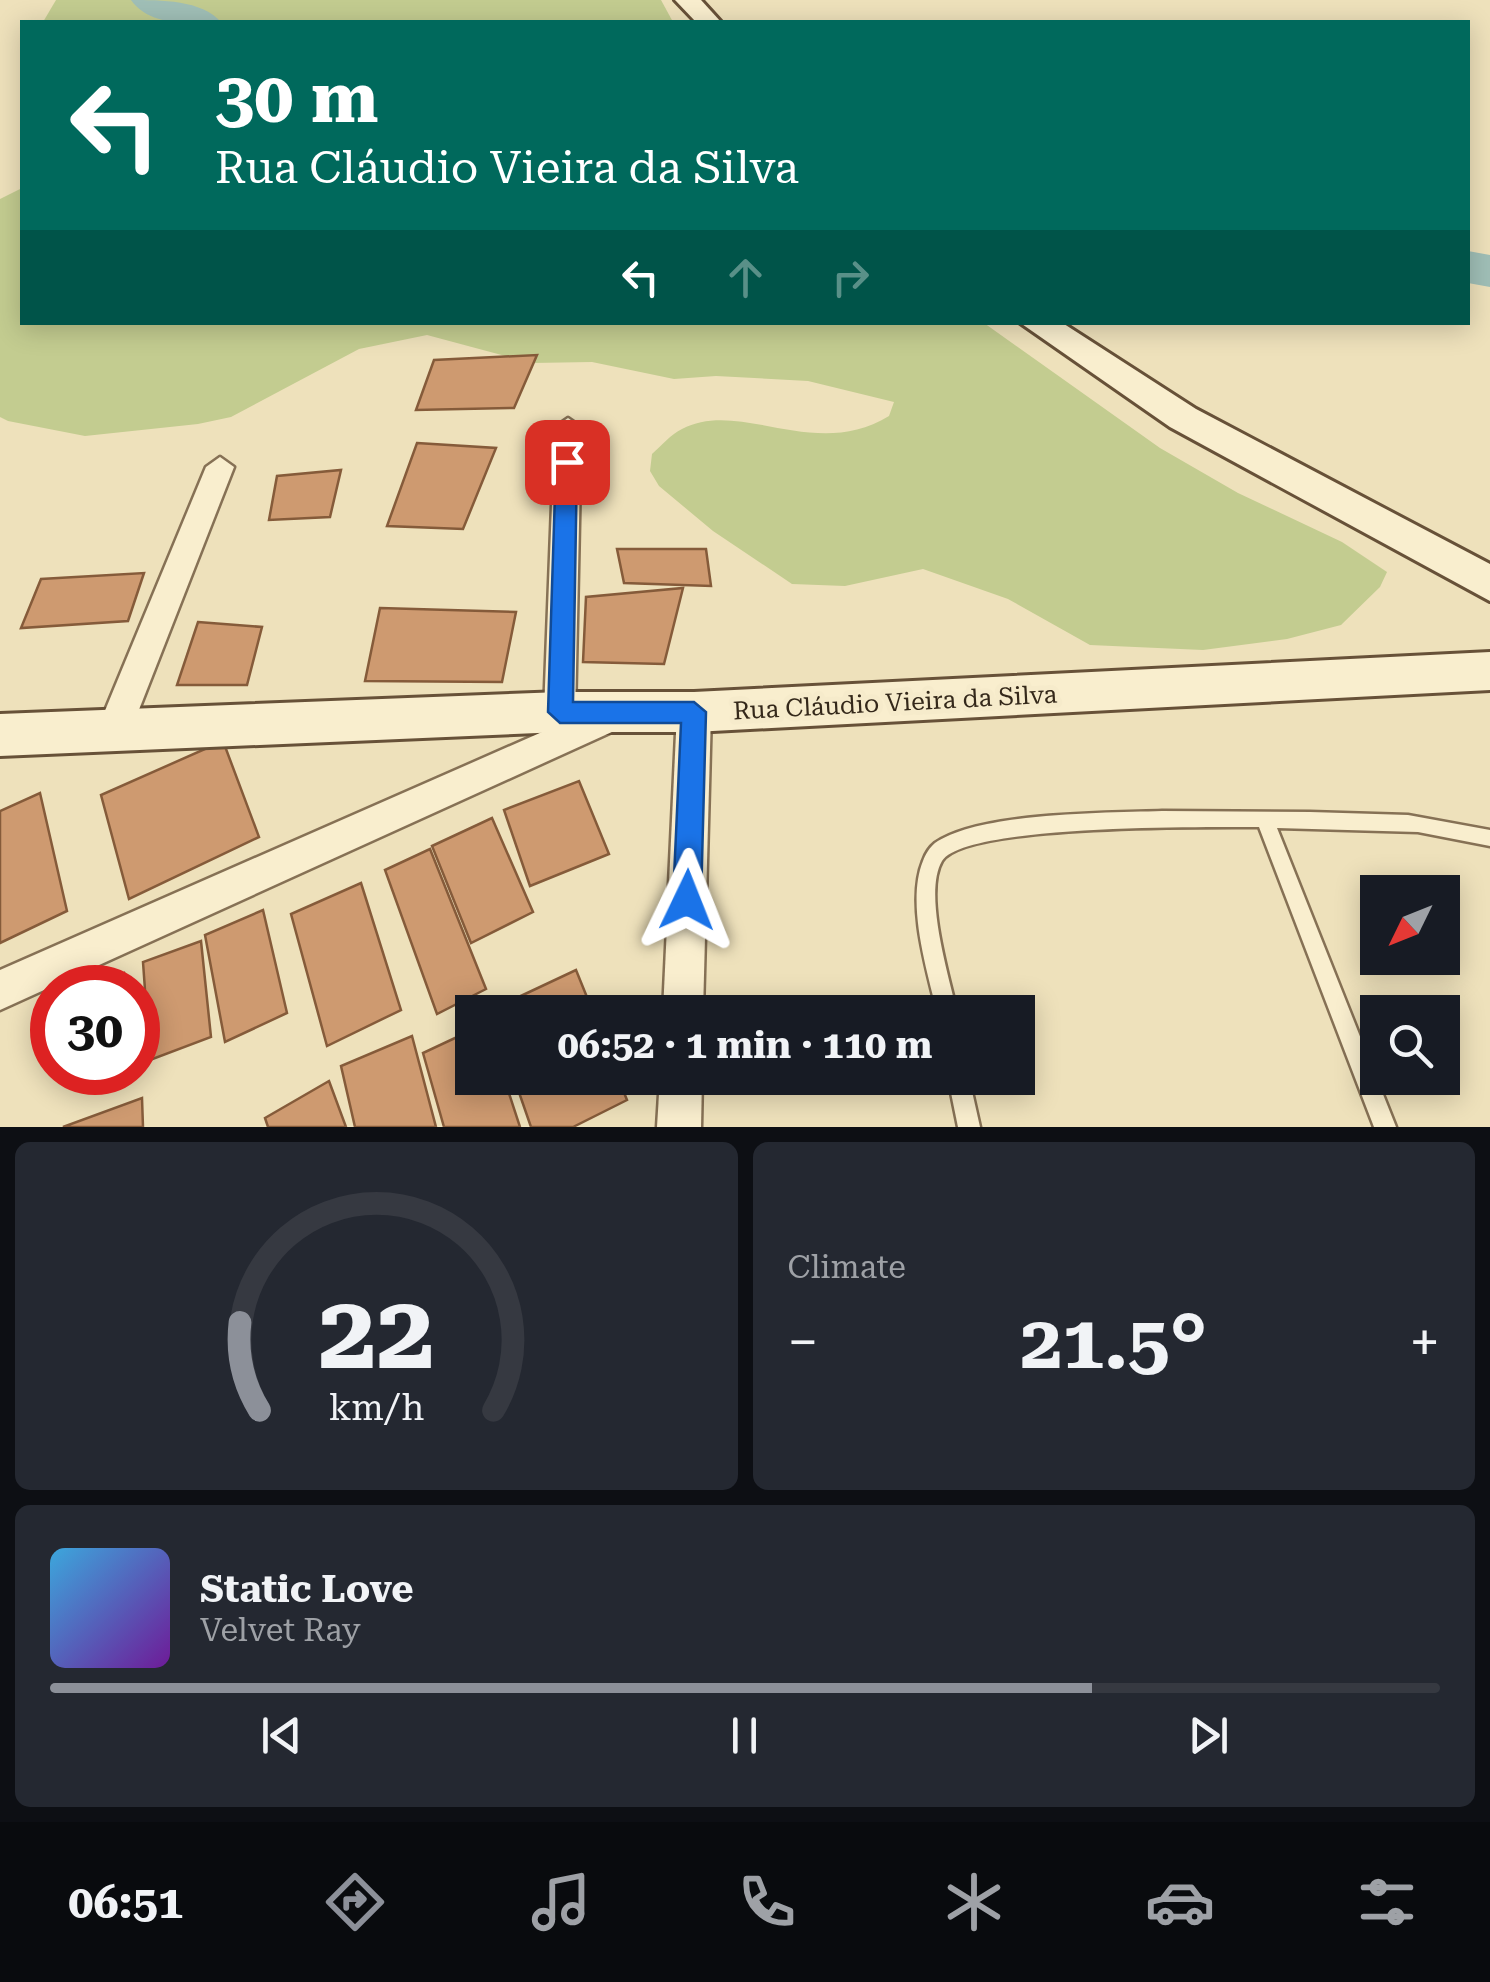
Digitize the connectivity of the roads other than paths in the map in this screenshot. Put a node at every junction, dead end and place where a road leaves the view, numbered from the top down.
1 (686, 0) edge
2 (708, 20) edge
3 (1041, 325) edge
4 (568, 427) dead end
5 (220, 467) dead end
6 (1490, 584) edge
7 (1490, 671) edge
8 (560, 712) junction
9 (694, 712) junction
10 (616, 714) junction
11 (114, 730) junction
12 (0, 736) edge
13 (1265, 820) junction
14 (1490, 838) edge
15 (0, 990) edge
16 (684, 995) edge
17 (944, 995) edge
18 (680, 1095) edge
19 (962, 1095) edge
20 (679, 1127) edge
21 (969, 1127) edge
22 (1385, 1127) edge

1 - 2 street
3 - 6 street
4 - 8 street
5 - 11 street
7 - 9 street, Rua Cláudio Vieira da Silva
8 - 10 street, Rua Cláudio Vieira da Silva
8 - 11 street, Rua Cláudio Vieira da Silva
9 - 10 street, Rua Cláudio Vieira da Silva
9 - 16 street
10 - 15 street
11 - 12 street, Rua Cláudio Vieira da Silva
13 - 14 lane
13 - 17 lane
13 - 22 lane
18 - 20 street
19 - 21 lane

